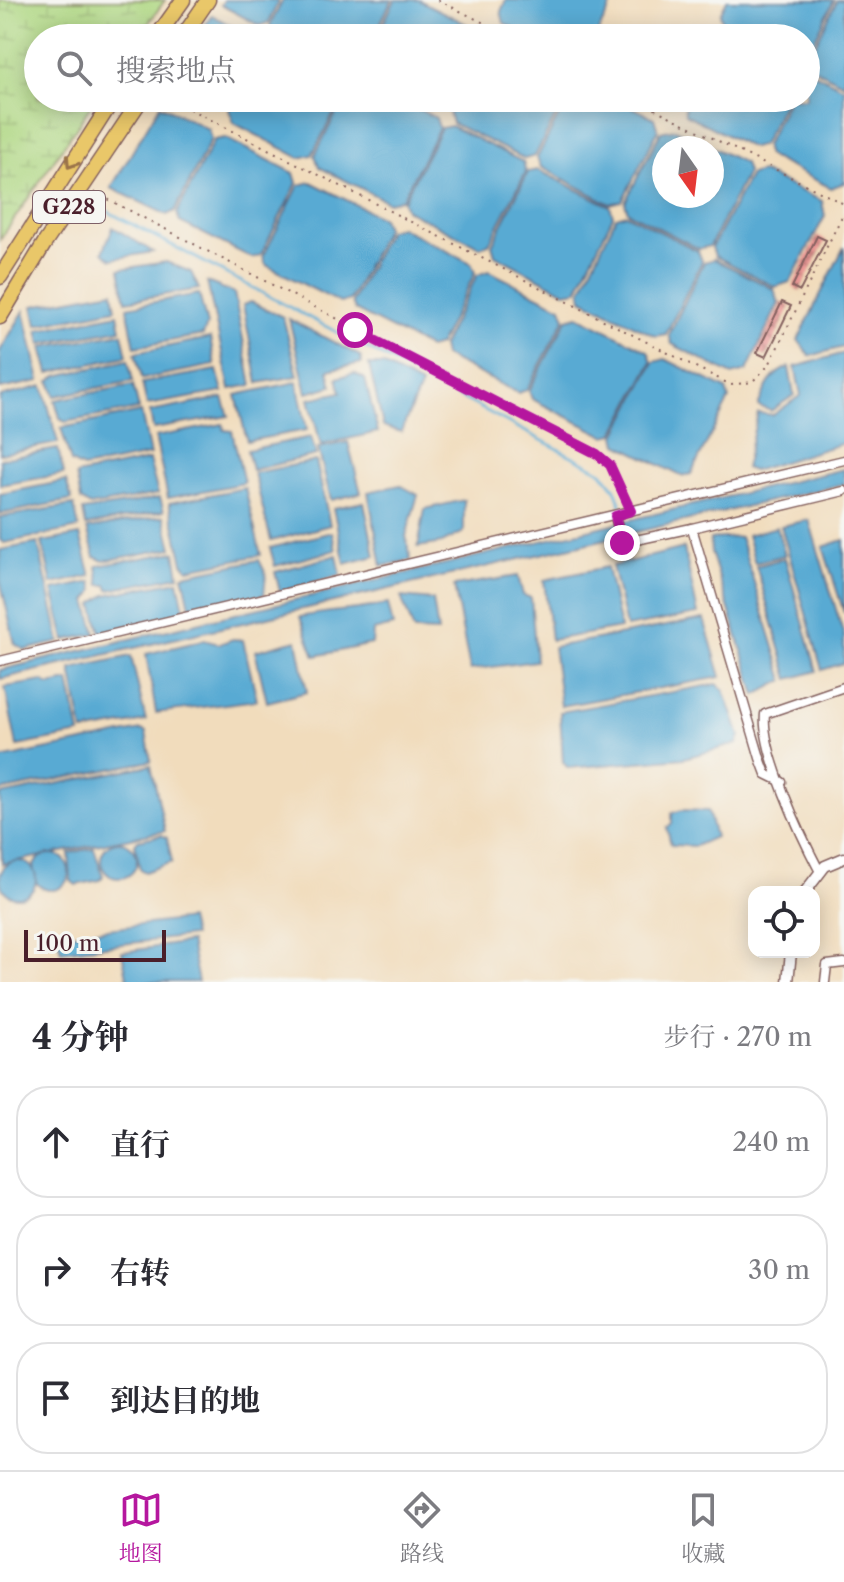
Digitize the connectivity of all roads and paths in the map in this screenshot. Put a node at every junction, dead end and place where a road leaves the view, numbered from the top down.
1 (183, 0) edge
2 (208, 0) edge
3 (438, 0) edge
4 (166, 24) edge
5 (192, 24) edge
6 (486, 24) edge
7 (105, 112) edge
8 (133, 112) edge
9 (195, 112) edge
10 (661, 112) edge
11 (94, 128) junction
12 (113, 141) junction
13 (83, 186) junction
14 (844, 204) edge
15 (844, 212) edge
16 (16, 249) junction
17 (34, 261) junction
18 (0, 277) edge
19 (0, 317) edge
20 (844, 460) edge
21 (844, 491) edge
22 (631, 511) junction
23 (615, 516) junction
24 (692, 528) junction
25 (0, 661) edge
26 (844, 687) edge
27 (782, 782) junction
28 (844, 858) edge
29 (820, 872) junction
30 (810, 886) edge
31 (790, 958) edge
32 (844, 963) edge
33 (788, 982) edge
34 (825, 982) edge

1 - 4 highway
2 - 5 highway
3 - 6 path
7 - 11 highway, G228
8 - 12 highway, G228
9 - 15 path
10 - 14 path
11 - 12 highway
11 -> 16 highway, G228
12 - 13 highway, G228
13 - 17 highway, G228
13 - 22 path
16 - 17 highway
16 - 18 highway, G228
17 - 19 highway, G228
20 - 22 street
21 - 24 street
22 - 23 street
23 - 24 street
23 - 25 street
24 - 27 street
26 - 27 street
27 - 29 street
28 - 29 street
29 - 30 street
31 - 33 street
32 - 34 street

